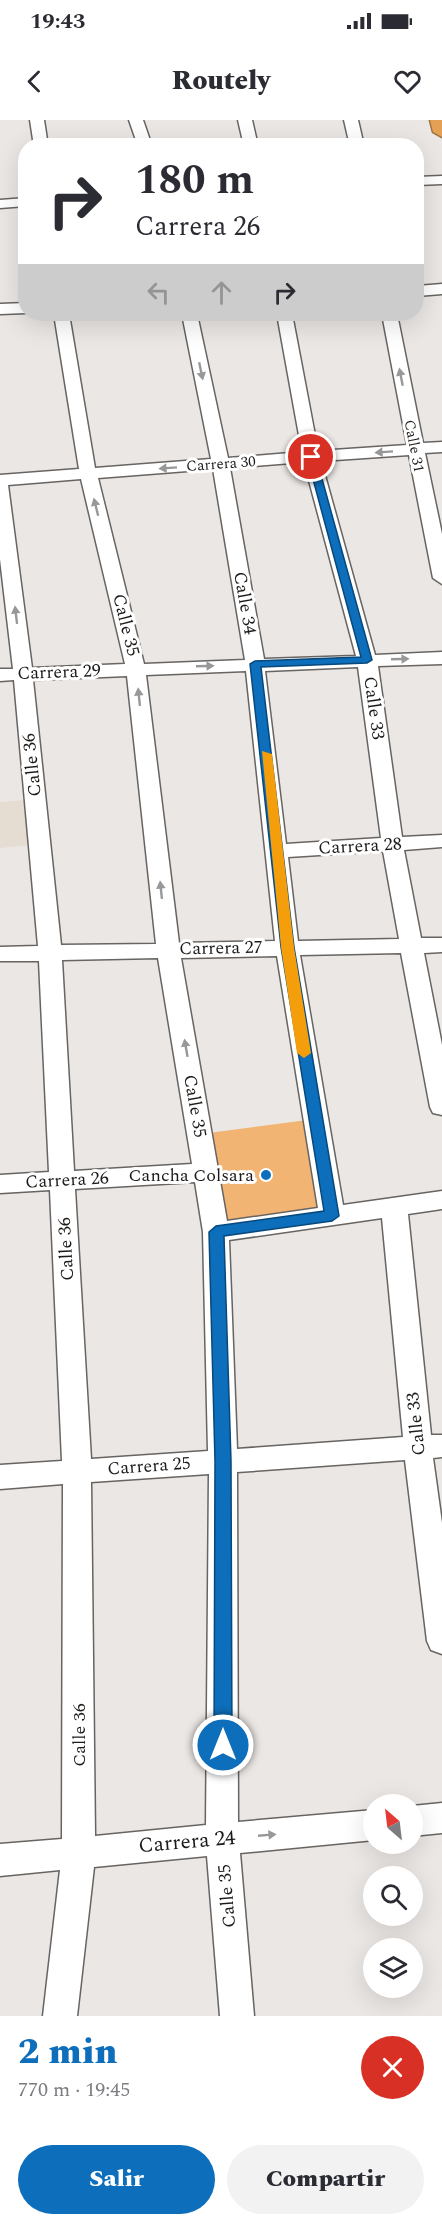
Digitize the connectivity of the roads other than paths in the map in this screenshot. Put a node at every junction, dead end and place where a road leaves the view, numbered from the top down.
1 (37, 120) edge
2 (136, 120) edge
3 (245, 120) edge
4 (351, 120) edge
5 (439, 120) edge
6 (442, 132) edge
7 (40, 138) edge
8 (142, 138) edge
9 (249, 138) edge
10 (355, 138) edge
11 (442, 180) edge
12 (424, 181) edge
13 (18, 203) edge
14 (0, 204) edge
15 (442, 289) edge
16 (424, 290) edge
17 (18, 308) edge
18 (0, 309) edge
19 (62, 321) edge
20 (190, 321) edge
21 (285, 321) edge
22 (390, 321) edge
23 (442, 447) edge
24 (414, 449) junction
25 (311, 457) junction
26 (221, 464) junction
27 (88, 474) junction
28 (0, 483) edge
29 (442, 578) edge
30 (442, 657) edge
31 (367, 660) junction
32 (255, 664) junction
33 (136, 669) junction
34 (12, 674) edge
35 (442, 841) edge
36 (392, 844) junction
37 (277, 850) junction
38 (410, 945) junction
39 (442, 945) edge
40 (287, 947) junction
41 (168, 949) junction
42 (51, 952) junction
43 (0, 954) edge
44 (442, 1107) edge
45 (206, 1172) junction
46 (62, 1180) junction
47 (0, 1184) edge
48 (442, 1200) edge
49 (394, 1207) junction
50 (332, 1216) junction
51 (216, 1232) junction
52 (430, 1447) edge
53 (223, 1461) junction
54 (77, 1472) junction
55 (0, 1477) edge
56 (442, 1641) edge
57 (442, 1818) edge
58 (423, 1820) edge
59 (363, 1826) edge
60 (222, 1839) junction
61 (79, 1852) junction
62 (0, 1860) edge
63 (60, 2016) edge
64 (237, 2016) edge

1 - 7 street
2 - 8 street
3 - 9 street
4 - 10 street
5 - 6 highway
11 - 12 street
13 - 14 street
15 - 16 street
17 - 18 street
19 - 27 street, Calle 35
20 -> 26 street, Calle 34
21 - 25 street, Calle 33
24 -> 22 street, Calle 31
23 - 24 street, Carrera 30
24 -> 25 street, Carrera 30
24 - 29 street, Calle 31
25 - 26 street, Carrera 30
25 - 31 street, Calle 33
26 -> 27 street, Carrera 30
26 - 32 street, Calle 34
27 - 28 street, Carrera 30
33 -> 27 street, Calle 35
34 -> 28 street, Calle 36
31 -> 30 street, Carrera 29
31 - 32 street, Carrera 29
31 - 36 street, Calle 33
33 -> 32 street, Carrera 29
32 - 37 street, Calle 34
33 - 34 street, Carrera 29
41 -> 33 street, Calle 35
34 - 42 street, Calle 36
35 - 36 street, Carrera 28
36 - 37 street, Carrera 28
36 - 38 street, Calle 33
37 - 40 street, Calle 34
38 - 39 street, Carrera 27
38 - 40 street, Carrera 27
38 - 44 street, Calle 33
40 - 41 street, Carrera 27
40 - 50 street, Calle 34
41 - 42 street, Carrera 27
45 -> 41 street, Calle 35
42 - 43 street, Carrera 27
42 - 46 street, Calle 36
45 - 46 street, Carrera 26
45 - 51 street, Calle 35
46 - 47 street, Carrera 26
46 - 54 street, Calle 36
48 - 49 street
49 - 50 street
49 - 52 street, Calle 33
50 - 51 street
51 - 53 street, Calle 35
52 - 53 street, Carrera 25
52 - 56 street, Calle 33
53 - 54 street, Carrera 25
53 - 60 street, Calle 35
54 - 55 street, Carrera 25
54 - 61 street, Calle 36
57 - 58 street
60 -> 59 street, Carrera 24
60 - 61 street, Carrera 24
60 - 64 street, Calle 35
61 - 62 street, Carrera 24
61 - 63 street, Calle 36

